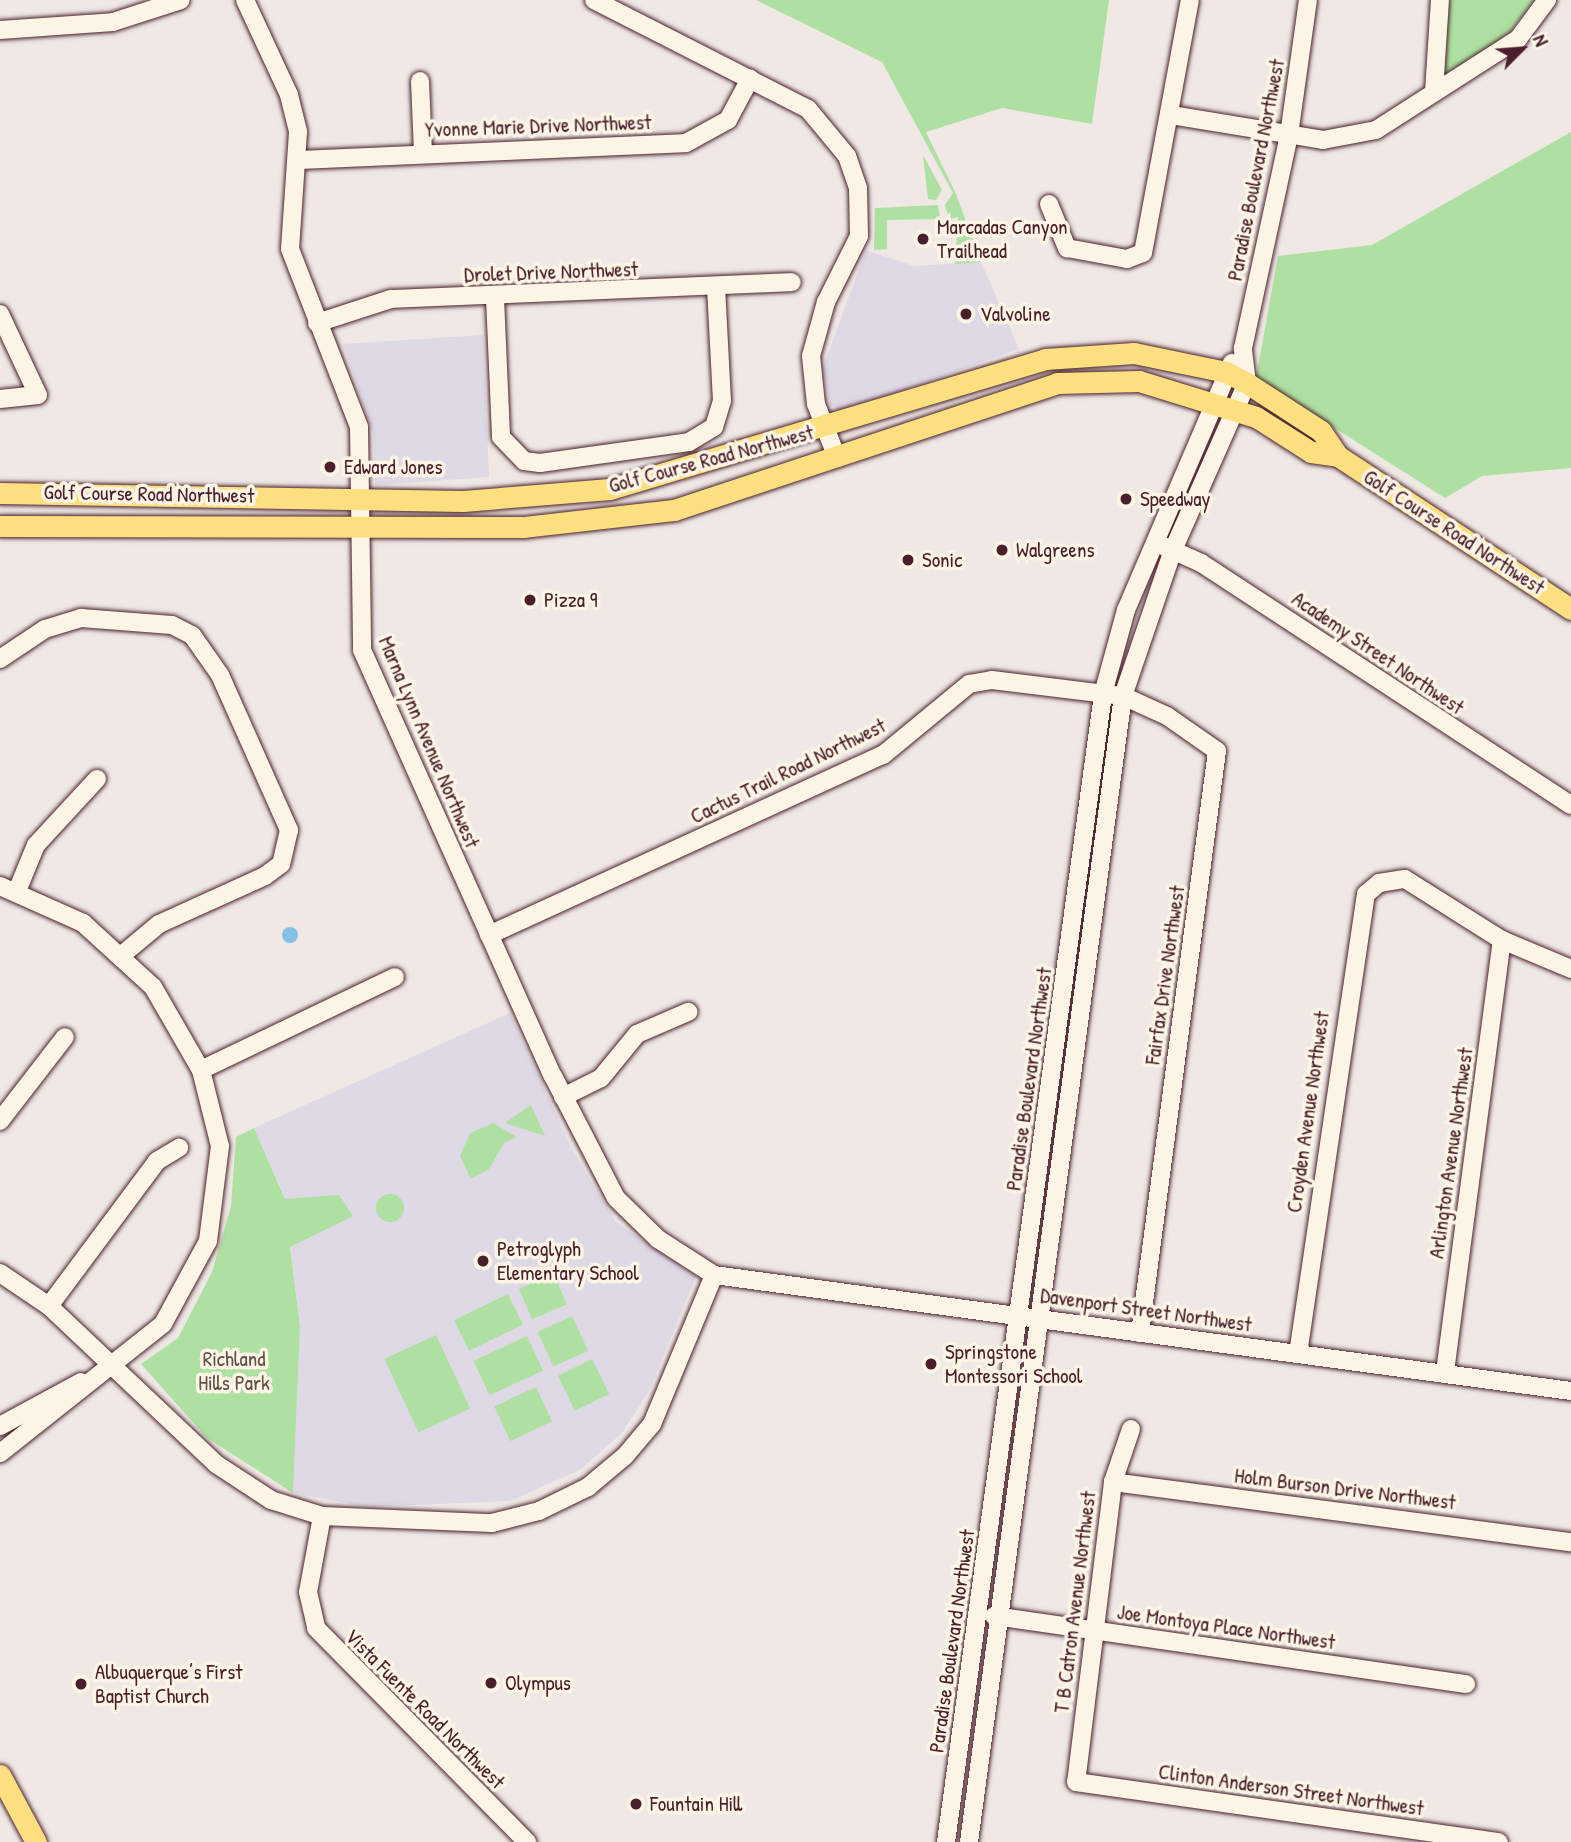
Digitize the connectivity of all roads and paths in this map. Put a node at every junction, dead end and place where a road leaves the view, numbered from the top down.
1 (181, 0) edge
2 (245, 0) edge
3 (594, 0) edge
4 (1190, 0) edge
5 (1308, 0) edge
6 (1440, 0) edge
7 (1547, 0) edge
8 (0, 30) edge
9 (750, 79) junction
10 (420, 80) dead end
11 (1434, 92) junction
12 (1171, 115) junction
13 (1289, 135) junction
14 (423, 154) junction
15 (297, 160) junction
16 (1049, 204) dead end
17 (792, 282) dead end
18 (716, 288) junction
19 (495, 298) junction
20 (0, 314) edge
21 (317, 323) junction
22 (1243, 348) junction
23 (1226, 372) junction
24 (1247, 383) junction
25 (0, 399) edge
26 (1216, 403) junction
27 (1237, 411) junction
28 (822, 429) junction
29 (1338, 456) junction
30 (836, 458) junction
31 (0, 493) edge
32 (361, 496) junction
33 (0, 526) edge
34 (359, 531) junction
35 (1165, 547) junction
36 (1571, 609) edge
37 (0, 659) edge
38 (1103, 694) junction
39 (1123, 696) junction
40 (97, 779) dead end
41 (1571, 805) edge
42 (1103, 847) junction
43 (1079, 871) junction
44 (8, 889) edge
45 (1091, 934) junction
46 (489, 935) junction
47 (1502, 940) junction
48 (1069, 949) junction
49 (124, 954) junction
50 (1571, 969) edge
51 (1066, 971) junction
52 (395, 977) dead end
53 (1083, 996) junction
54 (688, 1012) dead end
55 (65, 1037) dead end
56 (201, 1070) junction
57 (563, 1097) junction
58 (0, 1121) edge
59 (179, 1149) dead end
60 (1040, 1163) junction
61 (1054, 1226) junction
62 (0, 1273) edge
63 (714, 1275) junction
64 (49, 1306) junction
65 (1021, 1315) junction
66 (1040, 1316) junction
67 (1140, 1333) junction
68 (1298, 1354) junction
69 (112, 1367) junction
70 (1445, 1371) junction
71 (1571, 1391) edge
72 (0, 1426) edge
73 (1131, 1429) dead end
74 (0, 1453) edge
75 (1113, 1482) junction
76 (322, 1516) junction
77 (1571, 1542) edge
78 (980, 1613) junction
79 (1003, 1618) junction
80 (1093, 1632) junction
81 (1466, 1684) dead end
82 (0, 1775) edge
83 (1076, 1782) joint
84 (36, 1842) edge
85 (527, 1842) edge
86 (946, 1842) edge
87 (969, 1842) edge
88 (1499, 1842) edge

1 - 8 street
2 - 15 street, Marna Lynn Avenue Northwest
3 - 9 street
4 - 12 street
5 - 13 street, Paradise Boulevard Northwest
6 - 11 street
7 - 11 street
9 - 14 street, Yvonne Marie Drive Northwest
9 - 28 street
10 - 14 street
11 - 13 street
12 - 13 street
12 - 16 street
13 - 22 street, Paradise Boulevard Northwest
14 - 15 street, Yvonne Marie Drive Northwest
15 - 21 street, Marna Lynn Avenue Northwest
17 - 18 street, Drolet Drive Northwest
18 - 19 street, Drolet Drive Northwest
18 - 19 street
19 - 21 street, Drolet Drive Northwest
20 - 25 street
21 - 32 street, Marna Lynn Avenue Northwest
22 - 23 street, Paradise Boulevard Northwest
22 - 24 street, Paradise Boulevard Northwest
23 - 24 main road, Golf Course Road Northwest
23 - 26 street, Paradise Boulevard Northwest
23 - 28 main road, Golf Course Road Northwest
24 - 27 street, Paradise Boulevard Northwest
24 - 29 main road, Golf Course Road Northwest
26 - 27 main road, Golf Course Road Northwest
26 - 30 main road, Golf Course Road Northwest
26 - 35 street, Paradise Boulevard Northwest
27 - 29 main road, Golf Course Road Northwest
27 - 35 street, Paradise Boulevard Northwest
28 - 30 street
28 - 32 main road, Golf Course Road Northwest
29 - 36 main road, Golf Course Road Northwest
30 - 34 main road, Golf Course Road Northwest
31 - 32 main road, Golf Course Road Northwest
32 - 34 street, Marna Lynn Avenue Northwest
33 - 34 main road, Golf Course Road Northwest
34 - 46 street, Marna Lynn Avenue Northwest
35 - 38 street, Paradise Boulevard Northwest
35 - 39 street, Paradise Boulevard Northwest
35 - 41 street, Academy Street Northwest
37 - 49 street
38 - 39 street, Fairfax Drive Northwest
38 - 43 street, Paradise Boulevard Northwest
38 - 46 street, Cactus Trail Road Northwest
39 - 42 street, Paradise Boulevard Northwest
39 - 67 street, Fairfax Drive Northwest
40 - 44 street
42 - 43 street
42 - 45 street, Paradise Boulevard Northwest
43 - 48 street, Paradise Boulevard Northwest
44 - 49 street
45 - 48 street
45 - 53 street, Paradise Boulevard Northwest
46 - 57 street, Marna Lynn Avenue Northwest
47 - 50 street
47 - 68 street, Croyden Avenue Northwest
47 - 70 street, Arlington Avenue Northwest
48 - 51 street, Paradise Boulevard Northwest
49 - 56 street
51 - 53 street
51 - 60 street, Paradise Boulevard Northwest
52 - 56 street
53 - 61 street, Paradise Boulevard Northwest
54 - 57 street
55 - 58 street
56 - 69 street
57 - 63 street, Marna Lynn Avenue Northwest
59 - 64 street
60 - 61 street
60 - 65 street, Paradise Boulevard Northwest
61 - 66 street, Paradise Boulevard Northwest
62 - 64 street
63 - 65 street, Davenport Street Northwest
63 - 76 street
64 - 69 street
65 - 66 street, Davenport Street Northwest
65 - 78 street, Paradise Boulevard Northwest
66 - 67 street, Davenport Street Northwest
66 - 79 street, Paradise Boulevard Northwest
67 - 68 street, Davenport Street Northwest
68 - 70 street, Davenport Street Northwest
69 - 72 street
69 - 74 street
69 - 76 street
70 - 71 street, Davenport Street Northwest
73 - 75 street, T B Catron Avenue Northwest
75 - 77 street, Holm Burson Drive Northwest
75 - 80 street, T B Catron Avenue Northwest
76 - 85 street, Vista Fuente Road Northwest
78 - 79 street, Joe Montoya Place Northwest
78 - 86 street, Paradise Boulevard Northwest
79 - 80 street, Joe Montoya Place Northwest
79 - 87 street, Paradise Boulevard Northwest
80 - 81 street, Joe Montoya Place Northwest
80 - 83 street, T B Catron Avenue Northwest
82 - 84 main road
83 - 88 street, Clinton Anderson Street Northwest

